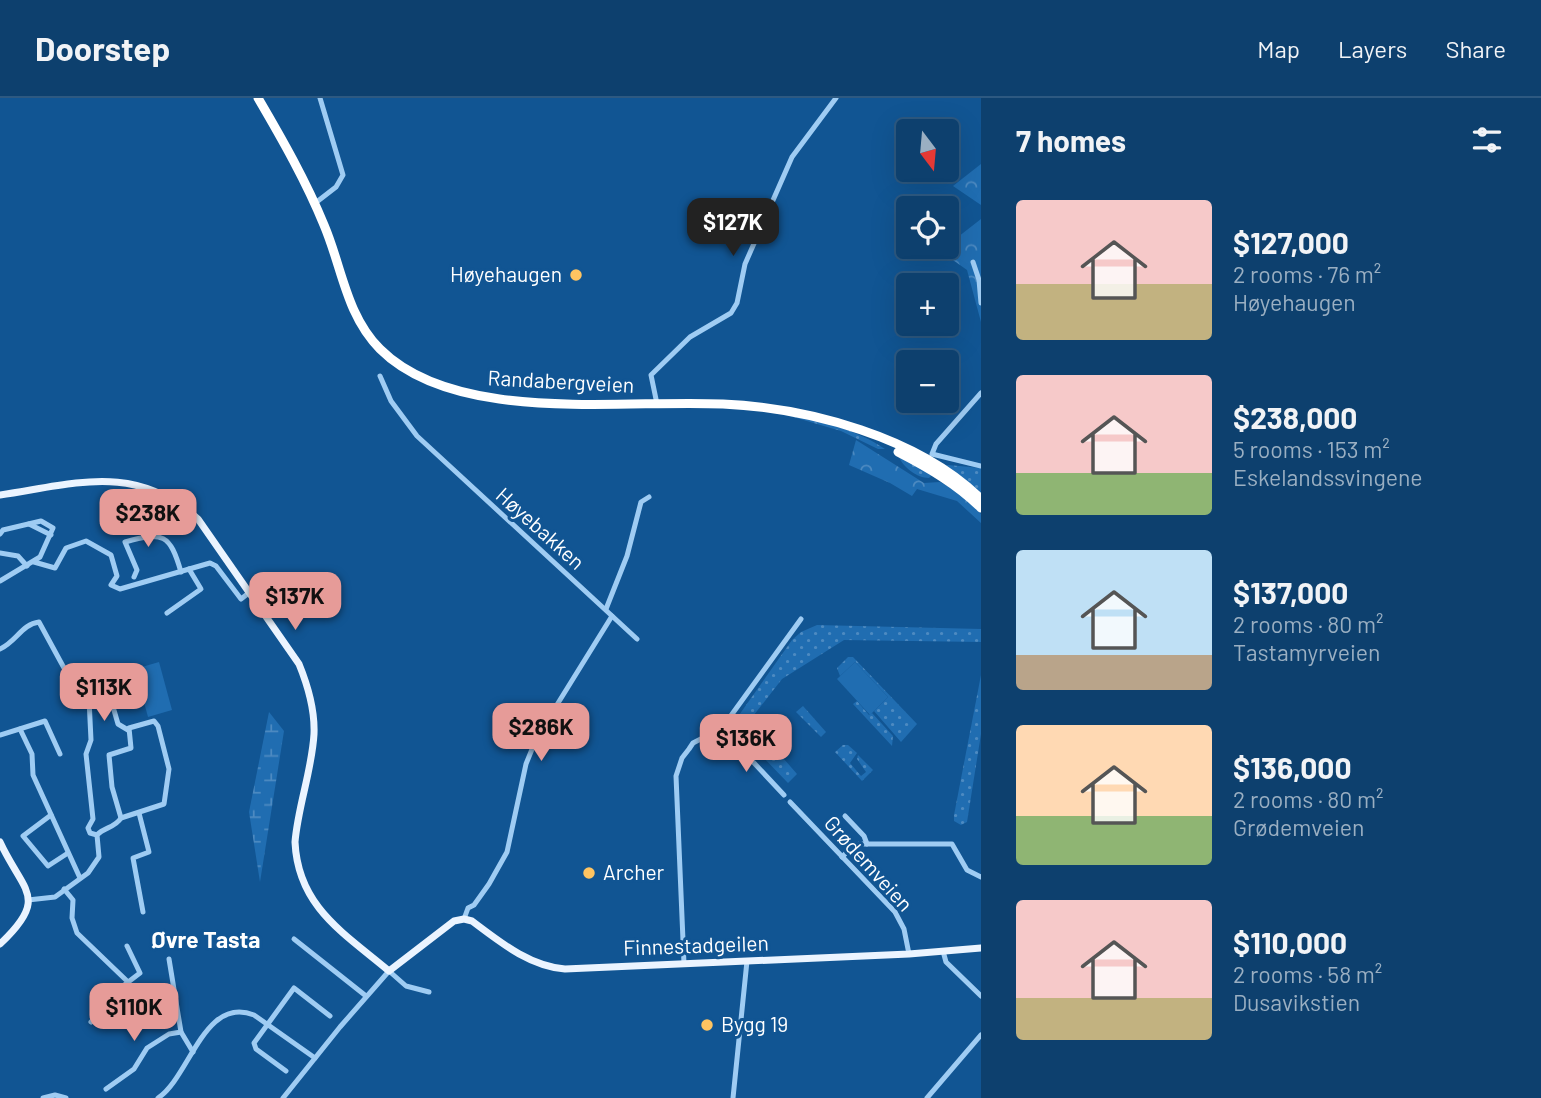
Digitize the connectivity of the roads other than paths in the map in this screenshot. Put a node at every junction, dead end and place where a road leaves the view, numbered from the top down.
1 (258, 98) edge
2 (320, 98) edge
3 (836, 98) edge
4 (314, 204) junction
5 (973, 262) dead end
6 (981, 303) edge
7 (380, 376) dead end
8 (981, 393) edge
9 (657, 404) junction
10 (781, 410) junction
11 (981, 466) edge
12 (0, 495) edge
13 (649, 497) dead end
14 (981, 499) edge
15 (981, 508) edge
16 (0, 534) edge
17 (0, 553) edge
18 (34, 562) junction
19 (27, 565) junction
20 (189, 569) junction
21 (181, 572) junction
22 (134, 577) dead end
23 (0, 581) edge
24 (250, 592) junction
25 (606, 609) junction
26 (612, 616) junction
27 (176, 617) dead end
28 (801, 619) dead end
29 (637, 639) dead end
30 (0, 649) edge
31 (70, 679) dead end
32 (107, 686) dead end
33 (89, 699) dead end
34 (712, 718) dead end
35 (20, 729) junction
36 (722, 729) junction
37 (128, 730) junction
38 (0, 735) edge
39 (60, 754) dead end
40 (784, 795) dead end
41 (790, 802) dead end
42 (139, 813) junction
43 (51, 815) junction
44 (845, 816) dead end
45 (121, 818) junction
46 (97, 835) junction
47 (0, 842) edge
48 (867, 844) junction
49 (68, 853) junction
50 (3, 857) edge
51 (842, 857) junction
52 (981, 877) edge
53 (80, 878) junction
54 (64, 890) junction
55 (28, 900) junction
56 (143, 912) dead end
57 (468, 920) junction
58 (294, 939) dead end
59 (0, 944) edge
60 (127, 946) dead end
61 (981, 947) edge
62 (943, 951) junction
63 (909, 954) junction
64 (169, 959) dead end
65 (747, 961) junction
66 (684, 964) junction
67 (389, 971) junction
68 (127, 981) junction
69 (429, 992) dead end
70 (366, 996) junction
71 (981, 996) edge
72 (330, 1016) dead end
73 (91, 1021) dead end
74 (267, 1024) junction
75 (181, 1032) junction
76 (981, 1035) edge
77 (193, 1052) junction
78 (315, 1058) junction
79 (286, 1071) dead end
80 (106, 1089) dead end
81 (45, 1097) edge
82 (66, 1098) edge
83 (158, 1098) edge
84 (283, 1098) edge
85 (733, 1098) edge
86 (927, 1098) edge

1 - 4 highway, Randabergveien
2 - 4 street
3 - 9 street
4 - 9 highway, Randabergveien
5 - 6 street
7 - 25 street, Høyebakken
8 - 11 street
9 - 10 highway, Randabergveien
10 - 14 highway, Randabergveien
10 - 15 highway, Randabergveien
12 - 24 main road
13 - 25 street
16 - 18 street
17 - 19 street
18 - 19 street
18 - 21 street
19 - 23 street
20 - 21 street
20 - 24 street
20 - 27 street
21 - 22 street
24 - 67 main road
25 - 26 street
26 - 29 street
26 - 57 street
28 - 36 street
30 - 31 street
32 - 37 street
33 - 46 street
34 - 36 street
35 - 38 street
35 - 39 street
35 - 43 street
36 - 40 street
36 - 66 street
37 - 42 street
37 - 45 street
41 - 51 street, Grødemveien
42 - 45 street
42 - 56 street
43 - 49 street
43 - 49 street
44 - 48 street
45 - 46 street
46 - 53 street
47 - 50 main road
48 - 51 street
48 - 52 street
49 - 53 street
50 - 55 main road
51 - 63 street, Grødemveien
53 - 54 street
54 - 55 street
54 - 68 street
55 - 59 main road
57 - 66 main road, Finnestadgeilen
57 - 67 main road
58 - 70 street
60 - 68 street
61 - 62 main road, Finnestadgeilen
62 - 63 main road, Finnestadgeilen
62 - 71 street
63 - 65 main road, Finnestadgeilen
64 - 75 street
65 - 66 main road, Finnestadgeilen
65 - 85 street
67 - 69 street
67 - 70 street
68 - 73 street
70 - 78 street
72 - 74 street
74 - 77 street
74 - 78 street
74 - 79 street
75 - 77 street
75 - 80 street
76 - 86 street
77 - 83 street
78 - 84 street
81 - 82 street

